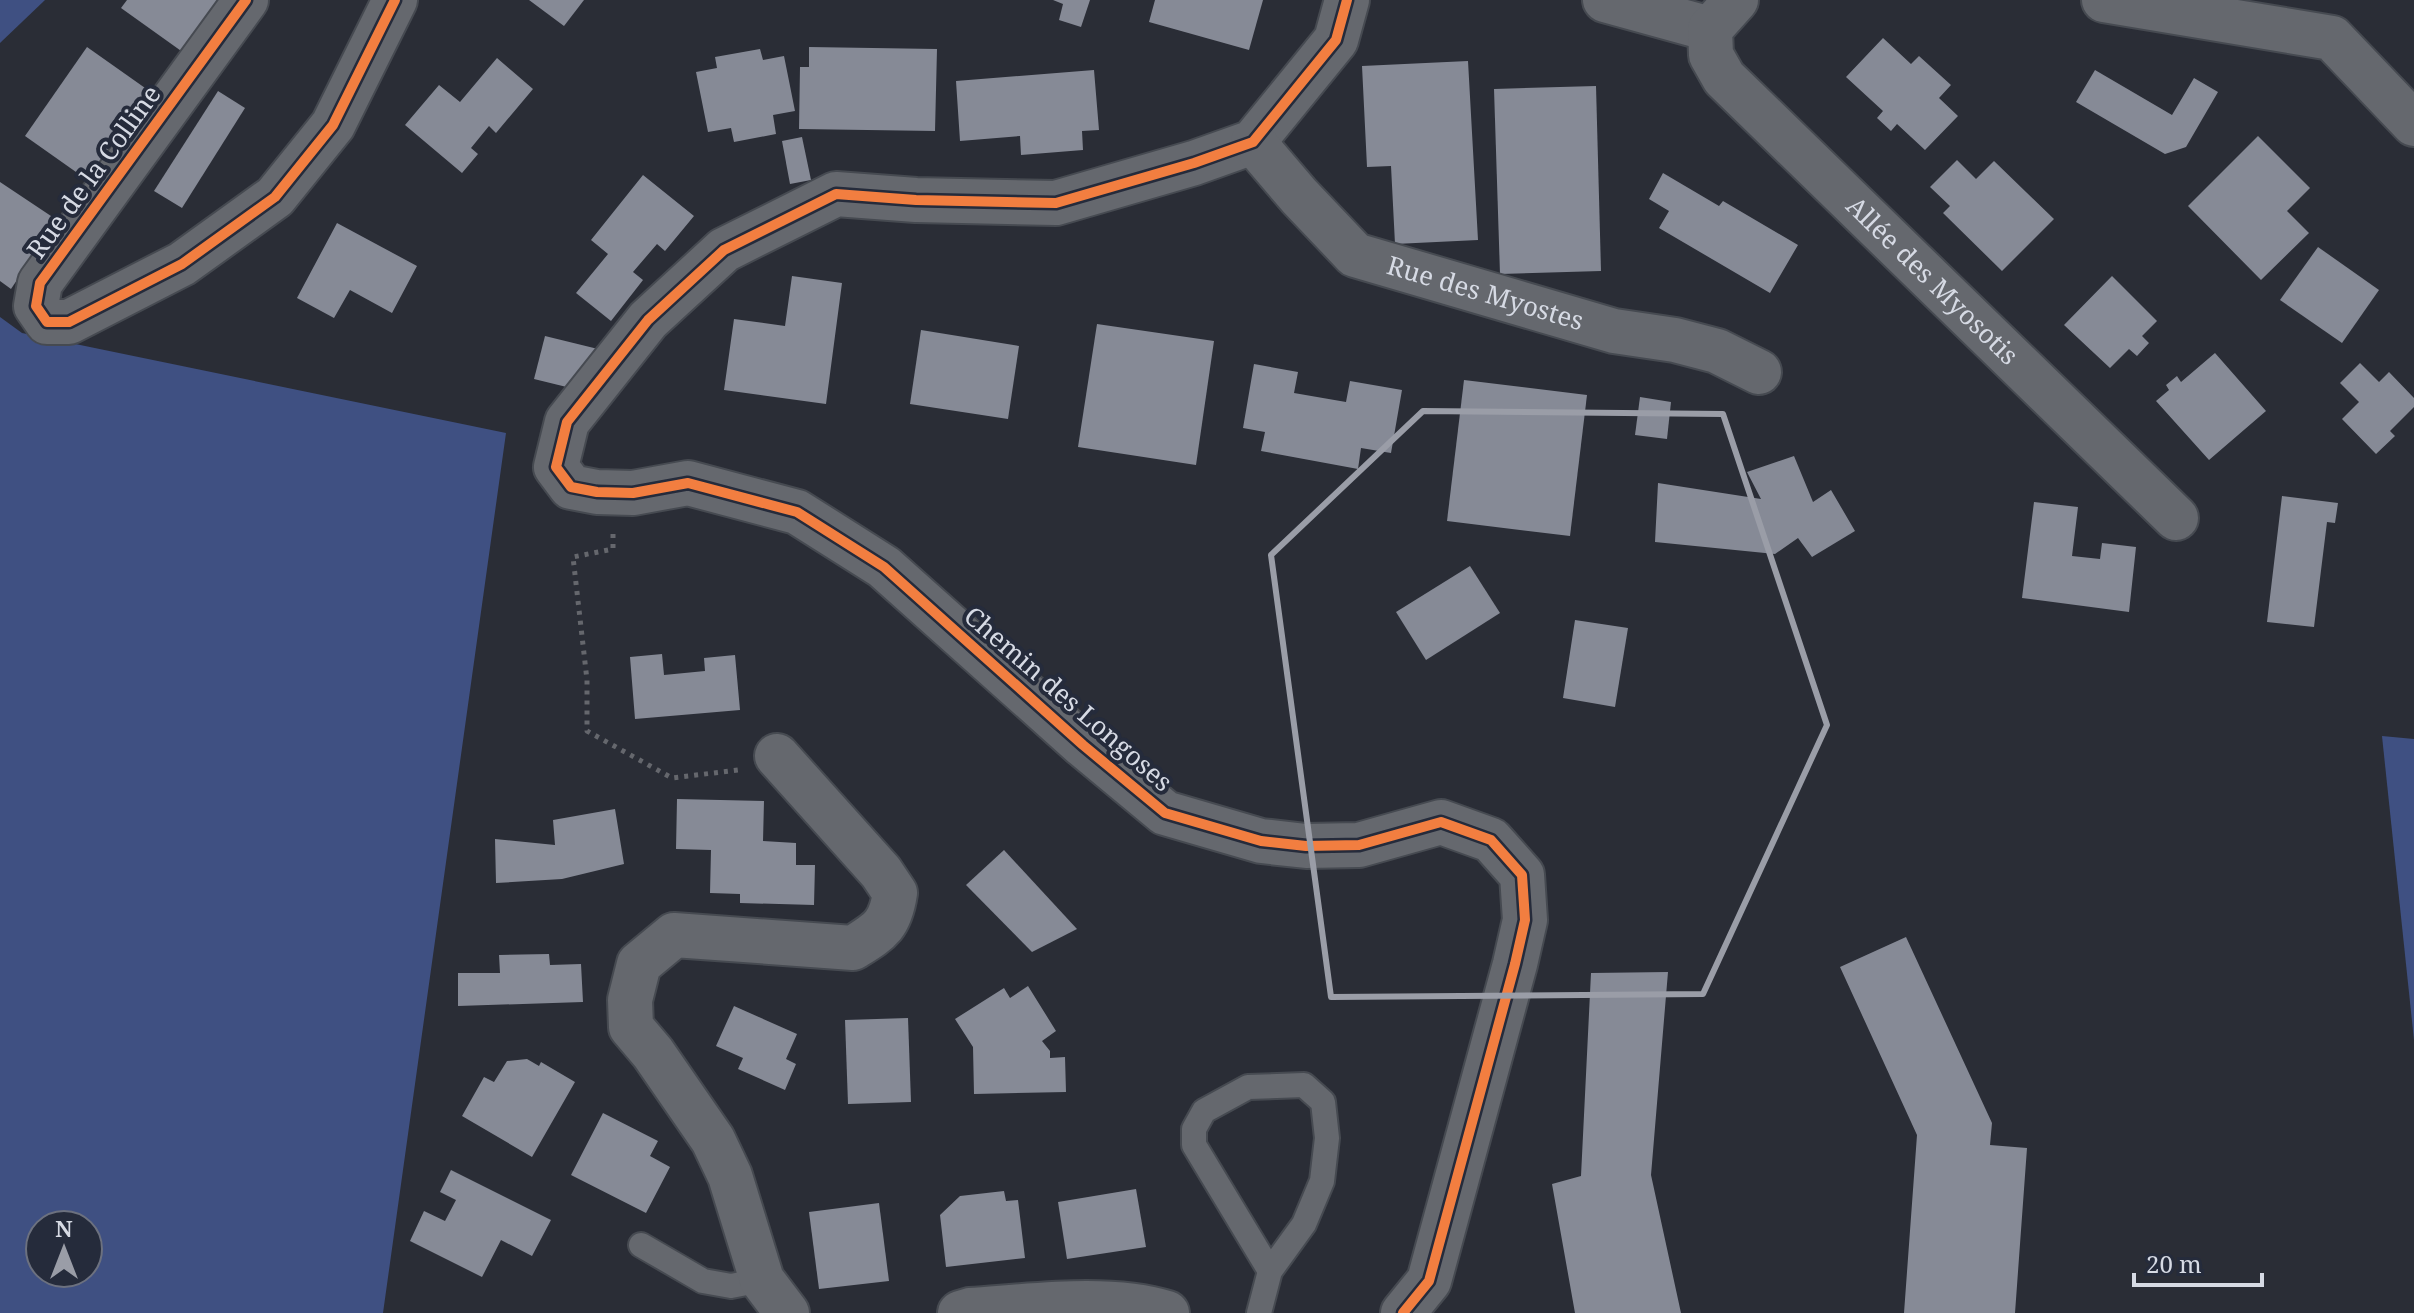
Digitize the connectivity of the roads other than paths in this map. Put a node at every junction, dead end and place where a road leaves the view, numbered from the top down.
1 (246, 0) edge
2 (395, 0) edge
3 (1347, 0) edge
4 (1605, 0) edge
5 (2104, 0) edge
6 (1723, 15) edge
7 (2414, 124) edge
8 (1253, 142) junction
9 (1759, 372) dead end
10 (2176, 518) dead end
11 (780, 759) road end
12 (641, 1245) dead end
13 (1270, 1271) junction
14 (775, 1296) edge
15 (960, 1313) edge
16 (1167, 1313) edge
17 (1259, 1313) edge
18 (1403, 1313) edge

1 - 2 street, Rue de la Colline
3 - 8 street
4 - 6 street, Allée des Myosotis
5 - 7 street
6 - 10 street, Allée des Myosotis
8 - 9 street, Rue des Myostes
8 - 18 street, Chemin des Longoses
11 - 14 street
12 - 14 lane
13 - 13 lane
13 - 17 lane
15 - 16 street

